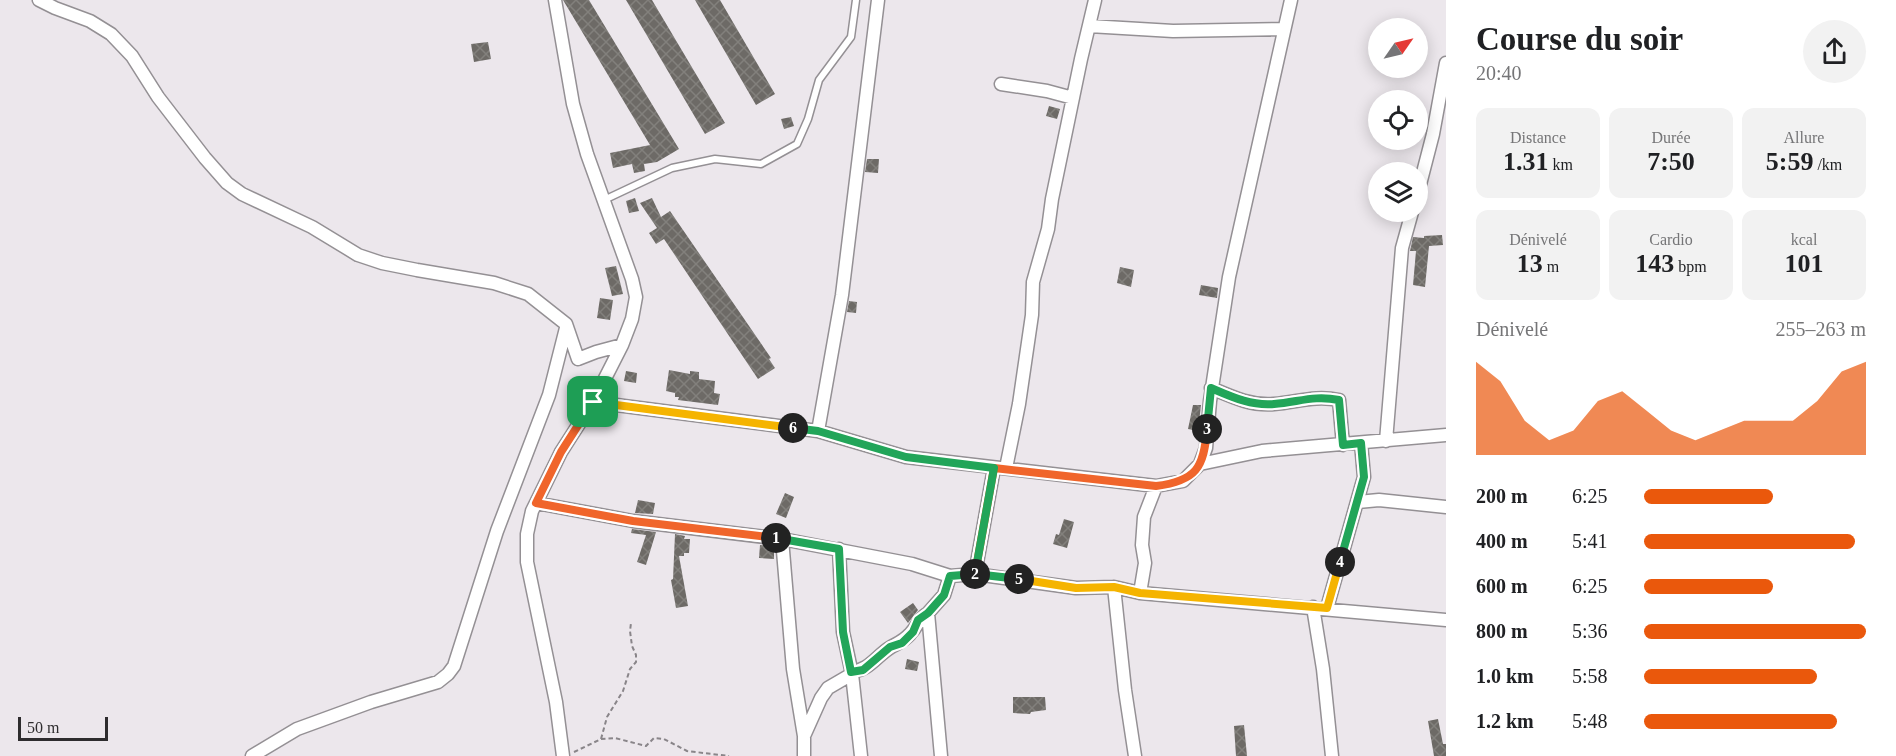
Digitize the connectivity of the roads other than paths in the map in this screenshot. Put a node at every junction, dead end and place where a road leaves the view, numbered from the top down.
1 (39, 0) edge
2 (555, 0) edge
3 (856, 0) edge
4 (878, 0) edge
5 (1095, 0) edge
6 (1291, 0) edge
7 (1089, 26) junction
8 (1284, 29) junction
9 (1446, 63) edge
10 (1001, 84) dead end
11 (1073, 98) junction
12 (1426, 162) edge
13 (604, 200) junction
14 (1409, 222) edge
15 (567, 327) junction
16 (622, 345) junction
17 (1211, 388) junction
18 (593, 402) junction
19 (818, 431) junction
20 (1446, 435) edge
21 (1386, 441) junction
22 (1361, 443) junction
23 (1343, 445) junction
24 (1200, 464) junction
25 (1000, 468) junction
26 (1156, 486) junction
27 (1358, 502) junction
28 (536, 503) junction
29 (1446, 507) edge
30 (782, 539) junction
31 (839, 549) junction
32 (975, 574) junction
33 (950, 576) junction
34 (1114, 587) junction
35 (1140, 593) junction
36 (1313, 607) junction
37 (1327, 608) junction
38 (928, 613) junction
39 (1446, 620) edge
40 (852, 673) junction
41 (804, 736) junction
42 (252, 756) edge
43 (564, 756) edge
44 (804, 756) edge
45 (861, 756) edge
46 (941, 756) edge
47 (1135, 756) edge
48 (1332, 756) edge

1 - 15 street
2 - 13 street
3 - 13 lane
4 - 19 street
5 - 7 street
6 - 8 street
7 - 8 street
7 - 11 street
8 - 17 street
9 - 12 street
10 - 11 street
11 - 25 street
13 - 16 street
14 - 21 street
15 - 16 street
15 - 42 street
16 - 18 street
17 - 23 street
17 - 24 street
18 - 19 street
18 - 28 street
19 - 25 street
20 - 21 street
21 - 22 street
22 - 23 street
22 - 27 street
23 - 24 street
24 - 26 street
25 - 26 street
25 - 32 street
26 - 35 street
27 - 29 street
27 - 37 street
28 - 30 street
28 - 43 street
30 - 31 street
30 - 41 street
31 - 33 street
31 - 40 street
32 - 33 street
32 - 34 street
33 - 38 street
34 - 35 street
34 - 47 street
35 - 36 street
36 - 37 street
36 - 48 street
37 - 39 street
38 - 40 street
38 - 46 street
40 - 41 street
40 - 45 street
41 - 44 street

